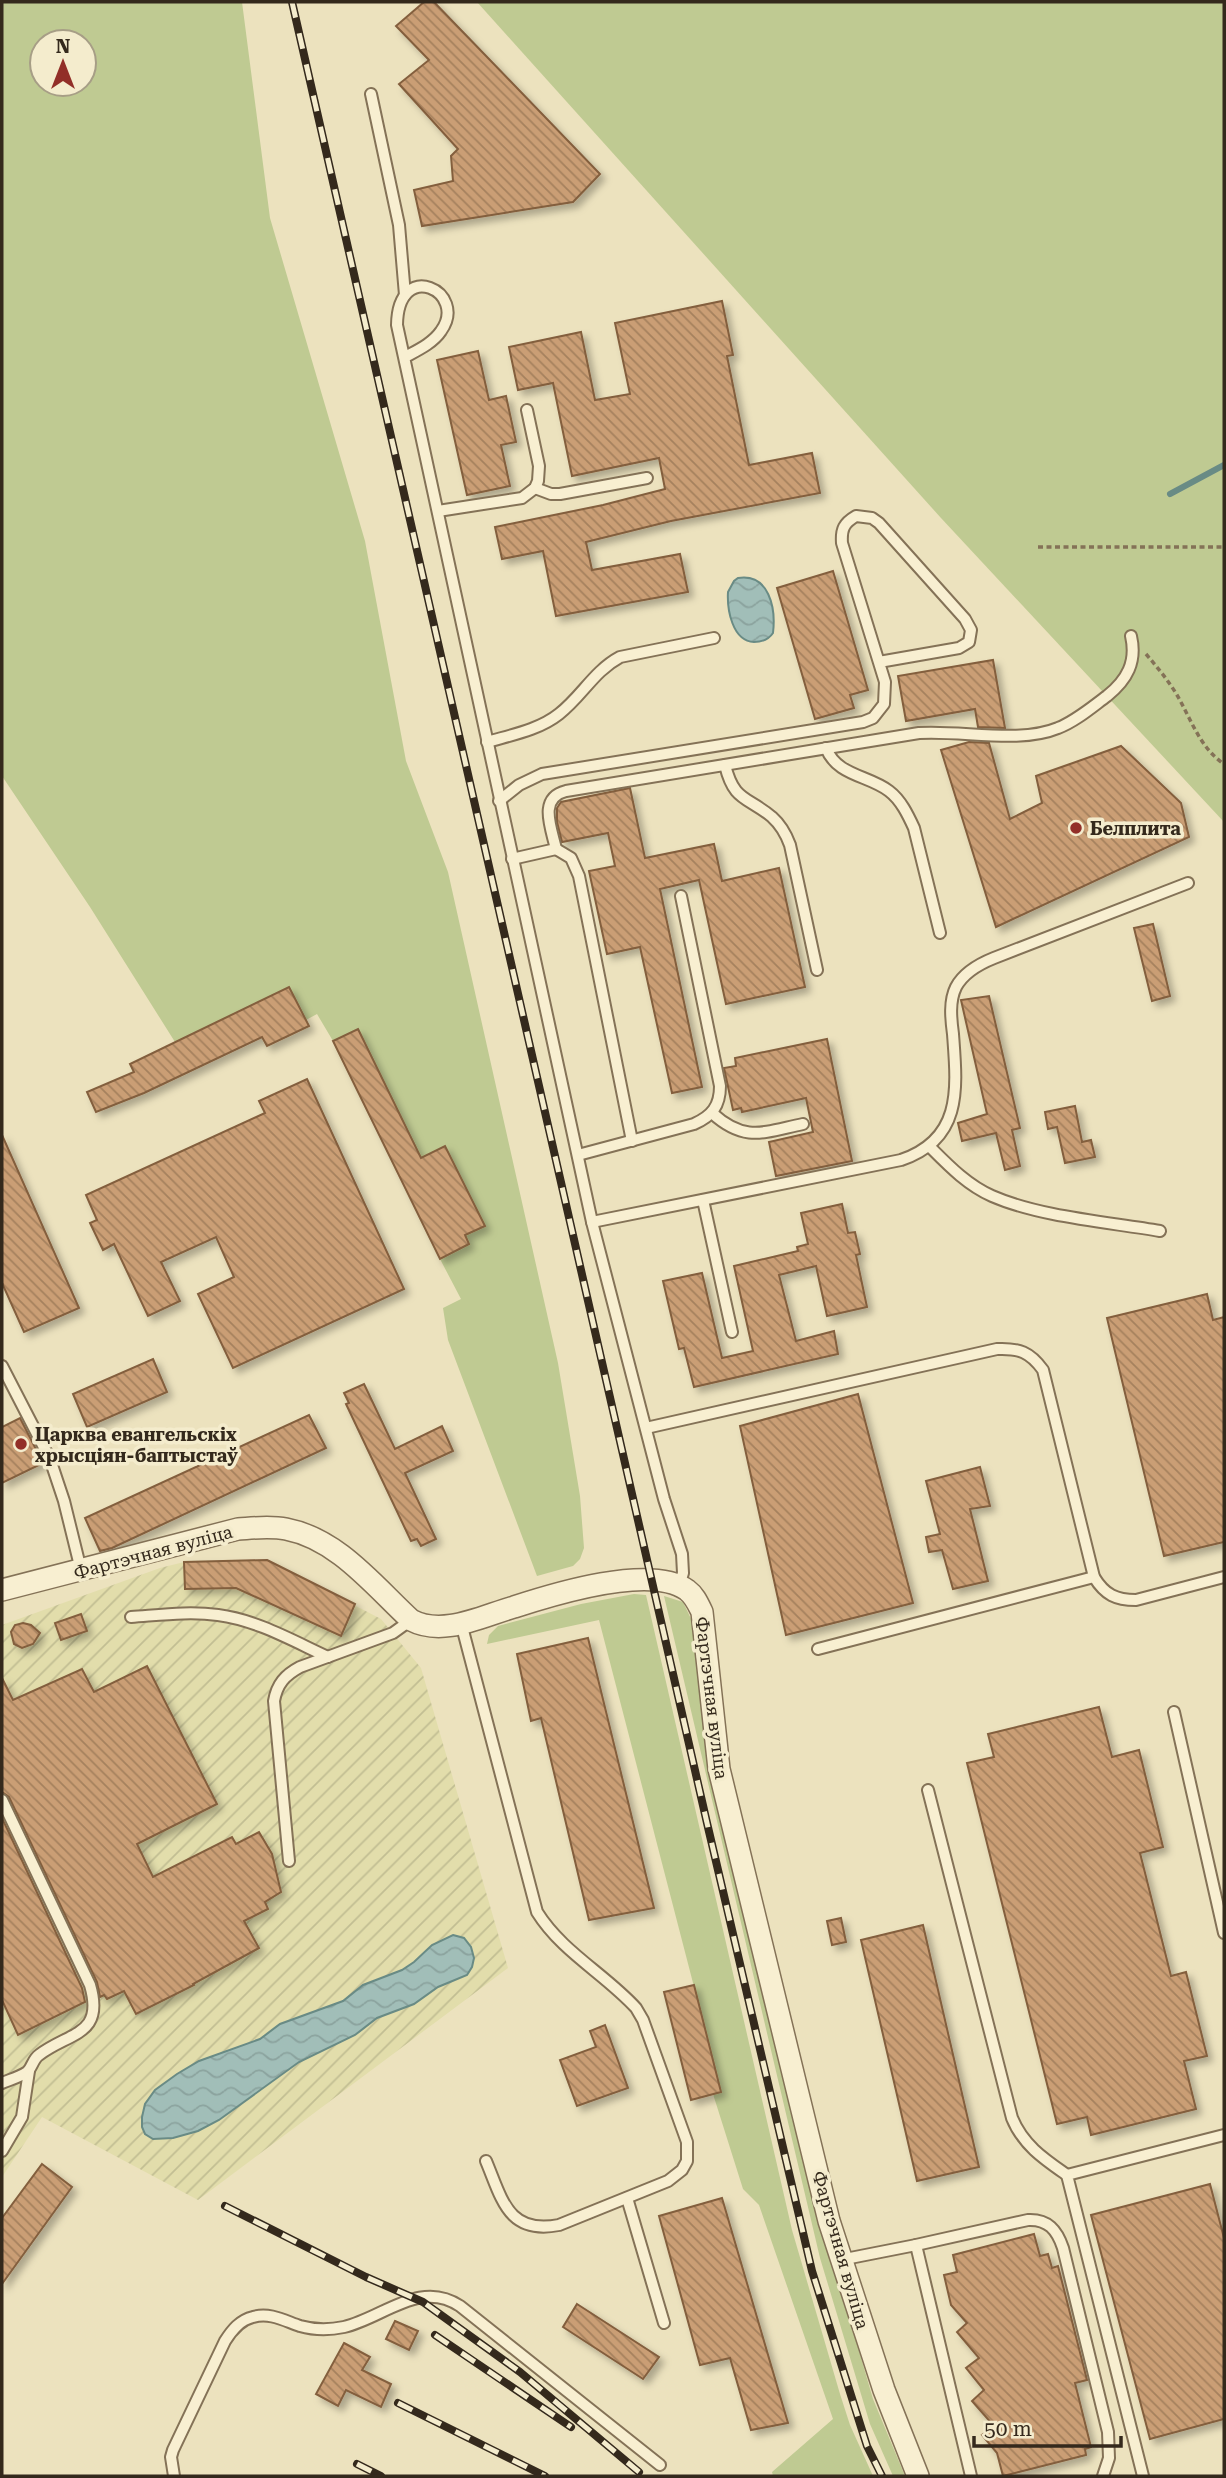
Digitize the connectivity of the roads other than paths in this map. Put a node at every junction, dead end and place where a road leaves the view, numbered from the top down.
1 (371, 94) dead end
2 (405, 295) junction
3 (405, 357) junction
4 (527, 410) dead end
5 (647, 478) dead end
6 (535, 488) junction
7 (438, 511) junction
8 (1131, 636) road end
9 (714, 638) dead end
10 (879, 662) junction
11 (486, 741) junction
12 (826, 748) junction
13 (725, 765) junction
14 (499, 801) junction
15 (556, 849) junction
16 (512, 859) junction
17 (1188, 883) dead end
18 (681, 896) dead end
19 (940, 933) dead end
20 (817, 970) dead end
21 (712, 1113) junction
22 (803, 1124) dead end
23 (632, 1140) junction
24 (929, 1146) junction
25 (578, 1155) junction
26 (704, 1200) junction
27 (592, 1222) junction
28 (1160, 1231) dead end
29 (732, 1332) dead end
30 (2, 1366) edge
31 (646, 1429) junction
32 (81, 1570) junction
33 (1094, 1577) junction
34 (1224, 1577) edge
35 (679, 1586) junction
36 (2, 1590) edge
37 (131, 1617) dead end
38 (411, 1620) junction
39 (461, 1623) junction
40 (818, 1649) dead end
41 (328, 1657) junction
42 (1174, 1712) dead end
43 (928, 1790) dead end
44 (2, 1800) edge
45 (289, 1861) dead end
46 (1224, 1933) edge
47 (29, 2071) junction
48 (2, 2083) edge
49 (1224, 2135) edge
50 (2, 2151) edge
51 (486, 2161) dead end
52 (1067, 2175) junction
53 (627, 2198) junction
54 (916, 2245) junction
55 (840, 2260) junction
56 (664, 2323) dead end
57 (660, 2465) dead end
58 (174, 2476) edge
59 (918, 2476) edge
60 (971, 2476) edge
61 (1102, 2476) edge
62 (1143, 2476) edge

1 - 2 lane
2 - 3 lane
2 - 3 lane
3 - 7 lane
4 - 6 lane
5 - 6 lane
6 - 7 lane
7 - 11 lane
8 - 12 lane
9 - 11 lane
10 - 10 lane
10 - 14 lane
11 - 14 lane
12 - 13 lane
12 - 19 lane
13 - 15 lane
13 - 20 lane
14 - 16 lane
15 - 16 lane
15 - 23 lane
16 - 25 lane
17 - 24 lane
18 - 21 lane
21 - 22 lane
21 - 23 lane
23 - 25 lane
24 - 26 lane
24 - 28 lane
25 - 27 lane
26 - 27 lane
26 - 29 lane
27 - 31 lane
30 - 32 lane
31 - 33 lane
31 - 35 lane
32 - 36 street, Фартэчная вуліца
32 - 38 street, Фартэчная вуліца
33 - 34 lane
33 - 40 lane
35 - 39 street
35 - 55 street, Фартэчная вуліца
37 - 41 lane
38 - 39 street
38 - 41 lane
39 - 53 lane
41 - 45 lane
42 - 46 lane
43 - 52 lane
44 - 47 lane
47 - 48 lane
47 - 50 lane
49 - 52 lane
51 - 53 lane
52 - 62 lane
53 - 56 lane
54 - 55 lane
54 - 60 lane
54 - 61 lane
55 - 59 street, Фартэчная вуліца
57 - 58 lane

